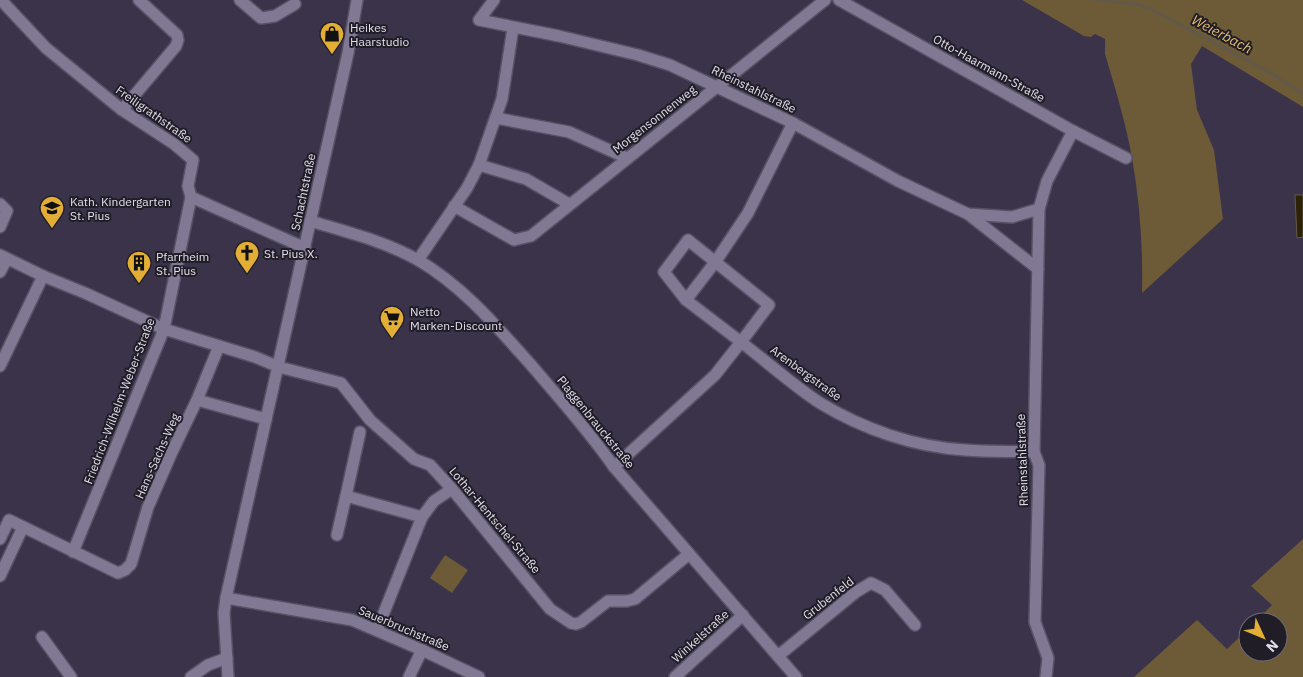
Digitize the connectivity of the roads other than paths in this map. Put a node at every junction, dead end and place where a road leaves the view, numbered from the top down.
1 (1, 0) edge
2 (139, 0) edge
3 (240, 0) edge
4 (357, 0) edge
5 (494, 0) edge
6 (825, 0) edge
7 (839, 0) edge
8 (295, 4) dead end
9 (513, 28) junction
10 (718, 86) junction
11 (122, 110) junction
12 (496, 118) junction
13 (793, 123) junction
14 (1073, 131) junction
15 (627, 158) junction
16 (1126, 158) dead end
17 (479, 164) junction
18 (191, 197) junction
19 (0, 204) edge
20 (569, 204) junction
21 (454, 206) junction
22 (1039, 209) junction
23 (968, 214) junction
24 (310, 222) junction
25 (0, 226) edge
26 (305, 248) junction
27 (3, 257) edge
28 (418, 260) junction
29 (716, 261) junction
30 (1038, 269) junction
31 (0, 272) edge
32 (43, 276) junction
33 (686, 300) junction
34 (164, 329) junction
35 (741, 342) junction
36 (219, 346) junction
37 (0, 366) edge
38 (279, 367) junction
39 (198, 400) junction
40 (266, 419) junction
41 (360, 432) dead end
42 (1034, 452) junction
43 (614, 467) junction
44 (452, 489) junction
45 (346, 496) junction
46 (422, 517) junction
47 (5, 524) edge
48 (23, 527) junction
49 (337, 535) dead end
50 (0, 539) edge
51 (73, 552) junction
52 (689, 554) junction
53 (0, 576) edge
54 (226, 598) junction
55 (743, 615) junction
56 (915, 625) dead end
57 (378, 630) junction
58 (42, 637) dead end
59 (422, 650) junction
60 (778, 656) junction
61 (227, 658) junction
62 (71, 677) edge
63 (191, 677) edge
64 (228, 677) edge
65 (409, 677) edge
66 (480, 677) edge
67 (675, 677) edge
68 (796, 677) edge
69 (1046, 677) edge

1 - 11 street, Freiligrathstraße
2 - 11 street
3 - 8 street
4 - 24 street, Schachtstraße
5 - 9 street, Rheinstahlstraße
6 - 10 street, Morgensonnenweg
7 - 14 street, Otto-Haarmann-Straße
9 - 10 street, Rheinstahlstraße
9 - 12 street
10 - 13 street, Rheinstahlstraße
10 - 15 street, Morgensonnenweg
11 - 18 street, Freiligrathstraße
12 - 15 street
12 - 17 street
13 - 23 street, Rheinstahlstraße
13 - 29 street
14 - 16 street, Otto-Haarmann-Straße
14 - 22 street, Rheinstahlstraße
15 - 20 street, Morgensonnenweg
17 - 20 street
17 - 21 street
18 - 26 street
18 - 34 street, Friedrich-Wilhelm-Weber-Straße
19 - 25 street
20 - 21 street, Morgensonnenweg
21 - 28 street
22 - 23 street, Rheinstahlstraße
22 - 30 street, Rheinstahlstraße
23 - 30 street, Rheinstahlstraße
24 - 26 street, Schachtstraße
24 - 28 street, Plaggenbrauckstraße
26 - 38 street, Schachtstraße
27 - 31 street
27 - 32 street, Lothar-Hentschel-Straße
28 - 43 street, Plaggenbrauckstraße
29 - 33 street
29 - 33 street, Arenbergstraße
29 - 35 street, Arenbergstraße
30 - 42 street, Rheinstahlstraße
32 - 34 street, Lothar-Hentschel-Straße
32 - 37 street
33 - 35 street, Arenbergstraße
34 - 36 street, Lothar-Hentschel-Straße
34 - 51 street, Friedrich-Wilhelm-Weber-Straße
35 - 42 street, Arenbergstraße
35 - 43 street, Arenbergstraße
36 - 38 street, Lothar-Hentschel-Straße
36 - 39 street, Hans-Sachs-Weg
38 - 40 street, Schachtstraße
38 - 44 street, Lothar-Hentschel-Straße
39 - 40 street
39 - 51 street, Hans-Sachs-Weg
40 - 54 street, Schachtstraße
41 - 45 street
42 - 69 street, Rheinstahlstraße
43 - 52 street, Plaggenbrauckstraße
44 - 46 street
44 - 52 street, Lothar-Hentschel-Straße
45 - 46 street
45 - 49 street
46 - 57 street
47 - 48 street
47 - 50 street
48 - 51 street
48 - 53 street
52 - 55 street, Plaggenbrauckstraße
54 - 57 street, Sauerbruchstraße
54 - 61 street, Schachtstraße
55 - 60 street, Plaggenbrauckstraße
55 - 67 street, Winkelstraße
56 - 60 street, Grubenfeld
57 - 59 street, Sauerbruchstraße
58 - 62 street
59 - 65 street
59 - 66 street, Sauerbruchstraße
60 - 68 street, Plaggenbrauckstraße
61 - 63 street
61 - 64 street, Schachtstraße

